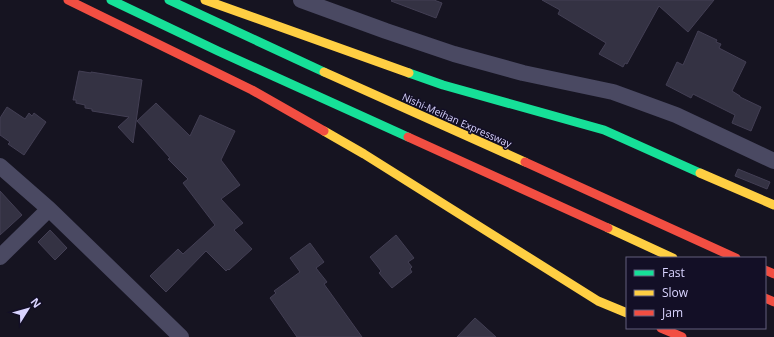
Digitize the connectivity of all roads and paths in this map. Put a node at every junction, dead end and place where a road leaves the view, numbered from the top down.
1 (68, 0) edge
2 (111, 0) edge
3 (169, 0) edge
4 (205, 0) edge
5 (301, 0) edge
6 (774, 161) edge
7 (0, 166) edge
8 (774, 205) edge
9 (49, 209) junction
10 (0, 257) edge
11 (671, 257) edge
12 (734, 257) edge
13 (626, 313) edge
14 (663, 329) edge
15 (181, 337) edge
16 (682, 337) edge

1 - 13 highway
2 - 11 highway
3 - 12 highway, Nishi-Meihan Expressway
4 - 8 highway
5 - 6 street
7 - 9 street
9 - 10 street
9 - 15 street
14 - 16 highway

